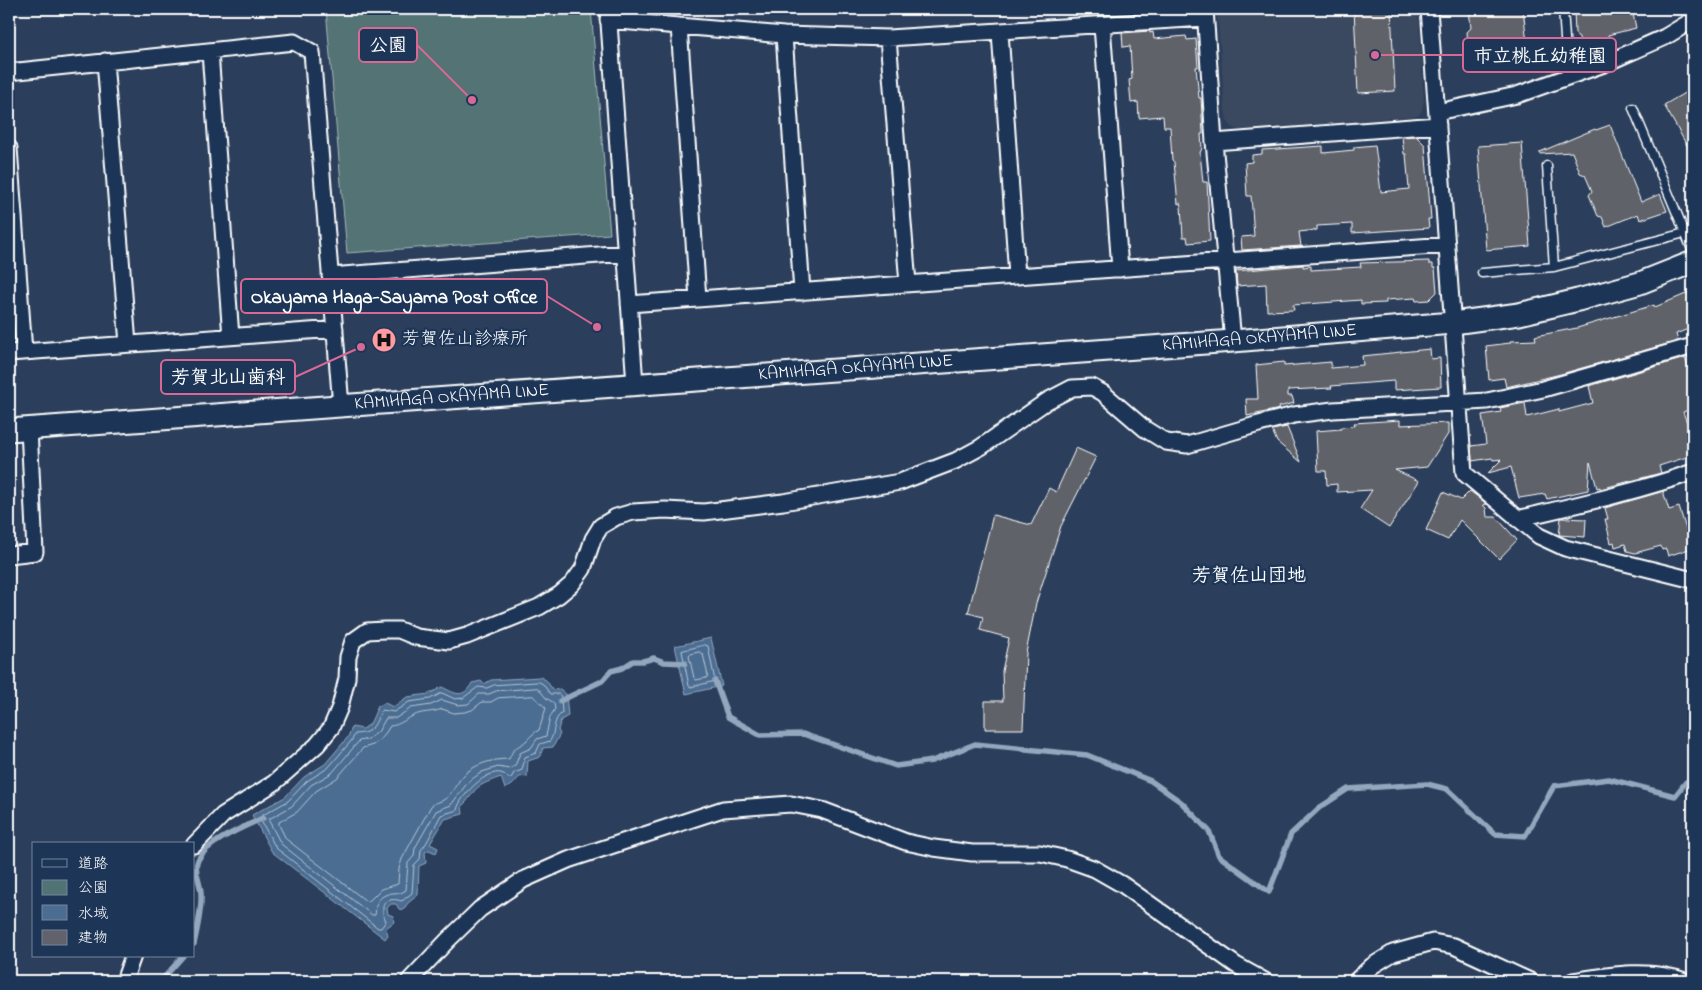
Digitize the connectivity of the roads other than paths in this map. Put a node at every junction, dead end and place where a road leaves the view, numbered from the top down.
1 (1429, 9) edge
2 (1563, 9) edge
3 (1205, 13) edge
4 (608, 14) edge
5 (1693, 20) edge
6 (1102, 25) junction
7 (679, 26) junction
8 (1000, 32) junction
9 (784, 35) junction
10 (888, 38) junction
11 (210, 52) junction
12 (1622, 56) junction
13 (105, 61) junction
14 (9, 72) edge
15 (1633, 108) dead end
16 (1438, 119) junction
17 (1214, 142) junction
18 (9, 148) edge
19 (1547, 166) dead end
20 (1686, 233) junction
21 (1447, 246) junction
22 (1693, 252) edge
23 (625, 254) junction
24 (1224, 262) junction
25 (1693, 262) edge
26 (1554, 267) junction
27 (1120, 269) junction
28 (1482, 273) dead end
29 (330, 276) junction
30 (1018, 276) junction
31 (908, 284) junction
32 (802, 292) junction
33 (698, 299) junction
34 (629, 304) junction
35 (1453, 323) junction
36 (335, 329) junction
37 (231, 337) junction
38 (1233, 341) junction
39 (128, 344) junction
40 (1693, 346) edge
41 (16, 353) edge
42 (635, 384) junction
43 (1458, 402) junction
44 (341, 406) junction
45 (19, 429) edge
46 (1693, 472) edge
47 (1517, 519) junction
48 (9, 555) edge
49 (1693, 580) edge
50 (195, 844) edge
51 (132, 958) edge
52 (124, 981) edge
53 (409, 981) edge
54 (1265, 981) edge
55 (1356, 981) edge
56 (1530, 981) edge
57 (1573, 981) edge
58 (1685, 981) edge

1 - 16 street
2 - 12 lane
3 - 6 street
3 - 17 street
4 - 7 street
4 - 23 street
5 - 12 street
6 - 8 street
6 - 27 street
7 - 9 street
7 - 33 street
8 - 10 street
8 - 30 street
9 - 10 street
9 - 32 street
10 - 31 street
11 - 13 street
11 - 29 street
11 - 37 street
12 - 16 street
13 - 14 street
13 - 39 street
15 - 20 lane
16 - 17 street
16 - 21 street
17 - 24 street
18 - 41 street
19 - 26 lane
20 - 22 lane
20 - 26 lane
21 - 24 street
21 - 35 street
23 - 29 street
23 - 34 street
24 - 27 street
24 - 38 street
25 - 35 main road, KAMIHAGA OKAYAMA LINE
26 - 28 lane
27 - 30 street
29 - 36 street
30 - 31 street
31 - 32 street
32 - 33 street
33 - 34 street
34 - 42 street
35 - 38 main road, KAMIHAGA OKAYAMA LINE
35 - 43 street
36 - 37 street
36 - 44 street
37 - 39 street
38 - 42 main road, KAMIHAGA OKAYAMA LINE
39 - 41 street
40 - 43 street
42 - 44 main road, KAMIHAGA OKAYAMA LINE
43 - 47 street
43 - 50 street
44 - 45 main road, KAMIHAGA OKAYAMA LINE
45 - 48 street
46 - 47 street
47 - 49 street
51 - 52 street
53 - 54 street
55 - 56 street
57 - 58 street

